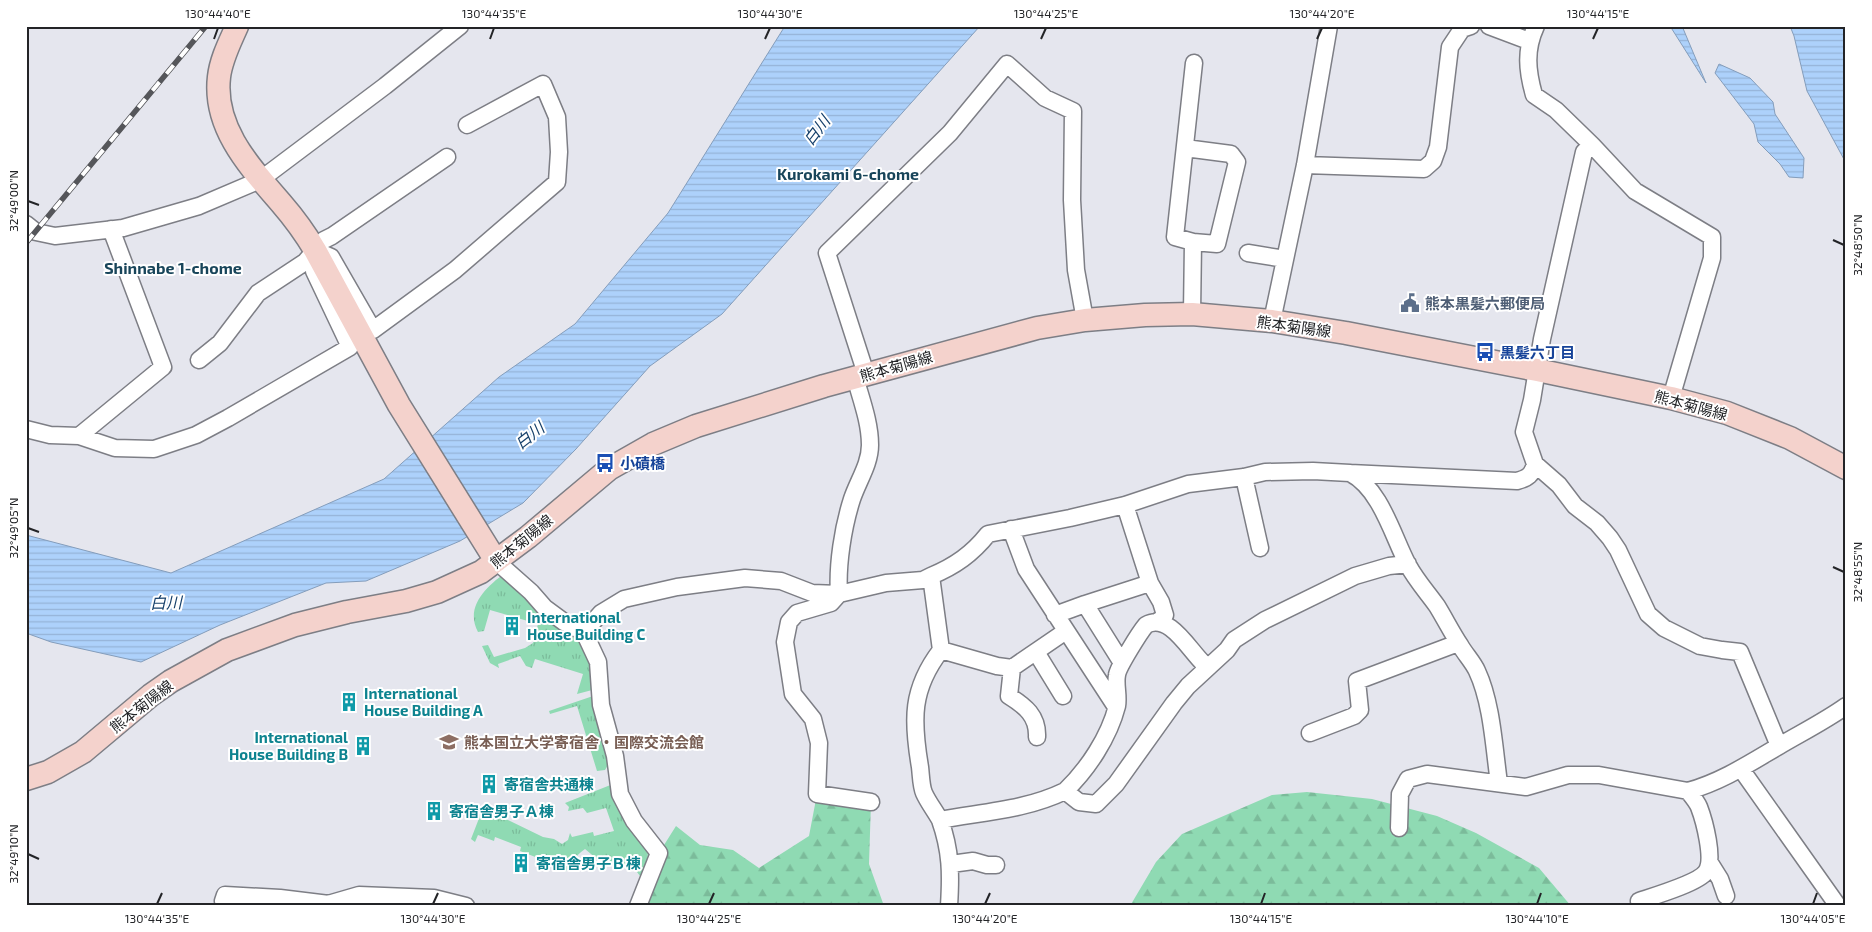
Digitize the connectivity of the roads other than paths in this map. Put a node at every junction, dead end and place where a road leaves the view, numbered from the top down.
1 (237, 26) edge
2 (460, 26) edge
3 (1329, 26) edge
4 (1471, 26) edge
5 (1489, 26) edge
6 (1533, 33) edge
7 (1194, 63) dead end
8 (467, 126) dead end
9 (1592, 144) junction
10 (1184, 148) junction
11 (447, 157) dead end
12 (1305, 165) junction
13 (260, 180) junction
14 (26, 224) edge
15 (111, 229) junction
16 (1193, 242) junction
17 (315, 250) junction
18 (1248, 253) dead end
19 (1285, 259) junction
20 (1192, 314) junction
21 (1085, 320) junction
22 (1272, 321) junction
23 (199, 360) dead end
24 (1537, 370) junction
25 (861, 375) junction
26 (1671, 398) junction
27 (26, 429) edge
28 (79, 436) junction
29 (1535, 464) junction
30 (1846, 468) edge
31 (1350, 473) junction
32 (1244, 477) junction
33 (1125, 505) junction
34 (1011, 530) junction
35 (1260, 548) dead end
36 (496, 561) junction
37 (1408, 564) junction
38 (931, 576) junction
39 (1150, 583) junction
40 (839, 594) junction
41 (1084, 604) junction
42 (1055, 615) junction
43 (1158, 621) junction
44 (1066, 631) junction
45 (584, 632) junction
46 (1458, 643) junction
47 (941, 650) junction
48 (1036, 652) junction
49 (1122, 663) junction
50 (1012, 668) junction
51 (1205, 670) junction
52 (1063, 696) dead end
53 (1846, 706) edge
54 (1116, 707) junction
55 (1310, 733) dead end
56 (1037, 737) dead end
57 (1779, 746) junction
58 (1741, 768) junction
59 (26, 779) edge
60 (1498, 783) junction
61 (1065, 790) junction
62 (1688, 791) junction
63 (872, 802) dead end
64 (940, 820) junction
65 (1399, 828) dead end
66 (1710, 863) junction
67 (951, 864) junction
68 (996, 865) dead end
69 (1726, 896) dead end
70 (1639, 901) dead end
71 (333, 905) edge
72 (228, 906) edge
73 (466, 906) edge
74 (638, 906) edge
75 (950, 906) edge
76 (1838, 906) edge

1 - 13 main road
2 - 13 street
3 - 12 street
4 - 12 street
5 - 6 street
6 - 9 street
7 - 10 street
8 - 17 street
9 - 24 street
9 - 26 street
10 - 16 street
10 - 16 street
11 - 17 street
12 - 19 street
13 - 15 street
13 - 17 main road
14 - 15 street
15 - 28 street
16 - 20 street
17 - 23 street
17 - 28 street
17 - 36 main road
18 - 19 street
19 - 22 street
20 - 21 main road, 熊本菊陽線
20 - 22 main road, 熊本菊陽線
21 - 25 main road, 熊本菊陽線
21 - 25 street
22 - 24 main road, 熊本菊陽線
24 - 26 main road, 熊本菊陽線
24 - 29 street
25 - 36 main road, 熊本菊陽線
25 - 40 street
26 - 30 main road, 熊本菊陽線
27 - 28 street
29 - 31 street
29 - 57 street
31 - 32 street
31 - 37 street
32 - 33 street
32 - 35 street
33 - 34 street
33 - 39 street
34 - 38 street
34 - 42 street
36 - 45 street
36 - 59 main road, 熊本菊陽線
37 - 46 street
37 - 51 street
38 - 40 street
38 - 47 street
39 - 41 street
39 - 43 street
40 - 45 street
40 - 63 street
41 - 42 street
41 - 49 street
42 - 44 street
43 - 49 street
43 - 51 street
44 - 48 street
44 - 54 street
45 - 74 street
46 - 55 street
46 - 60 street
47 - 50 street
47 - 64 street
48 - 50 street
48 - 52 street
49 - 54 street
50 - 56 street
51 - 61 street
53 - 57 street
54 - 61 street
57 - 58 street
58 - 62 street
58 - 76 street
60 - 62 street
60 - 65 street
61 - 64 street
62 - 66 street
64 - 67 street
66 - 69 street
66 - 70 street
67 - 68 street
67 - 75 street
71 - 72 street
71 - 73 street

